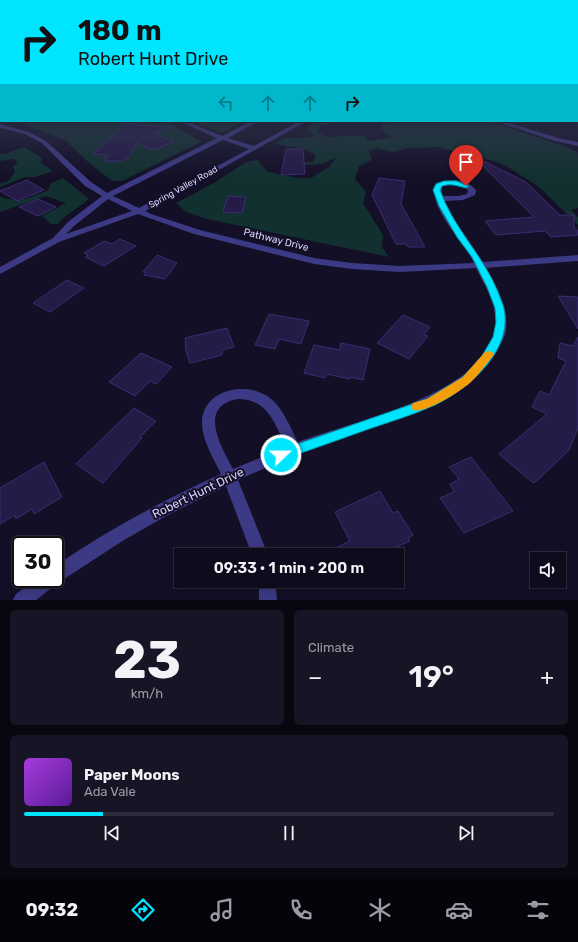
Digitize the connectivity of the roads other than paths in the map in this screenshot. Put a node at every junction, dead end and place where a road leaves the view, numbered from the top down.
1 (185, 123) edge
2 (252, 123) edge
3 (300, 123) edge
4 (503, 123) edge
5 (0, 126) edge
6 (223, 138) junction
7 (578, 144) edge
8 (254, 148) junction
9 (107, 196) junction
10 (440, 198) dead end
11 (138, 211) junction
12 (56, 240) junction
13 (578, 258) edge
14 (479, 265) junction
15 (0, 271) edge
16 (294, 449) junction
17 (230, 477) junction
18 (257, 548) edge
19 (64, 570) edge
20 (39, 588) edge
21 (267, 588) edge
22 (22, 600) edge
23 (268, 600) edge

1 - 6 street
2 - 6 street, Spring Valley Road
3 - 8 street, Spring Valley Road
4 - 7 street
5 - 9 street, Pathway Drive
6 - 8 street
6 - 9 street, Spring Valley Road
8 - 11 street, Spring Valley Road
9 - 11 street, Pathway Drive
9 - 12 street, Spring Valley Road
10 - 14 street, Robert Hunt Drive
11 - 12 street, Spring Valley Road
11 - 14 street, Pathway Drive
12 - 15 street, Spring Valley Road
13 - 14 street, Pathway Drive
14 - 16 street, Robert Hunt Drive
16 - 17 street, Robert Hunt Drive
16 - 17 street
17 - 18 street
17 - 19 street, Robert Hunt Drive
20 - 22 street
21 - 23 street

